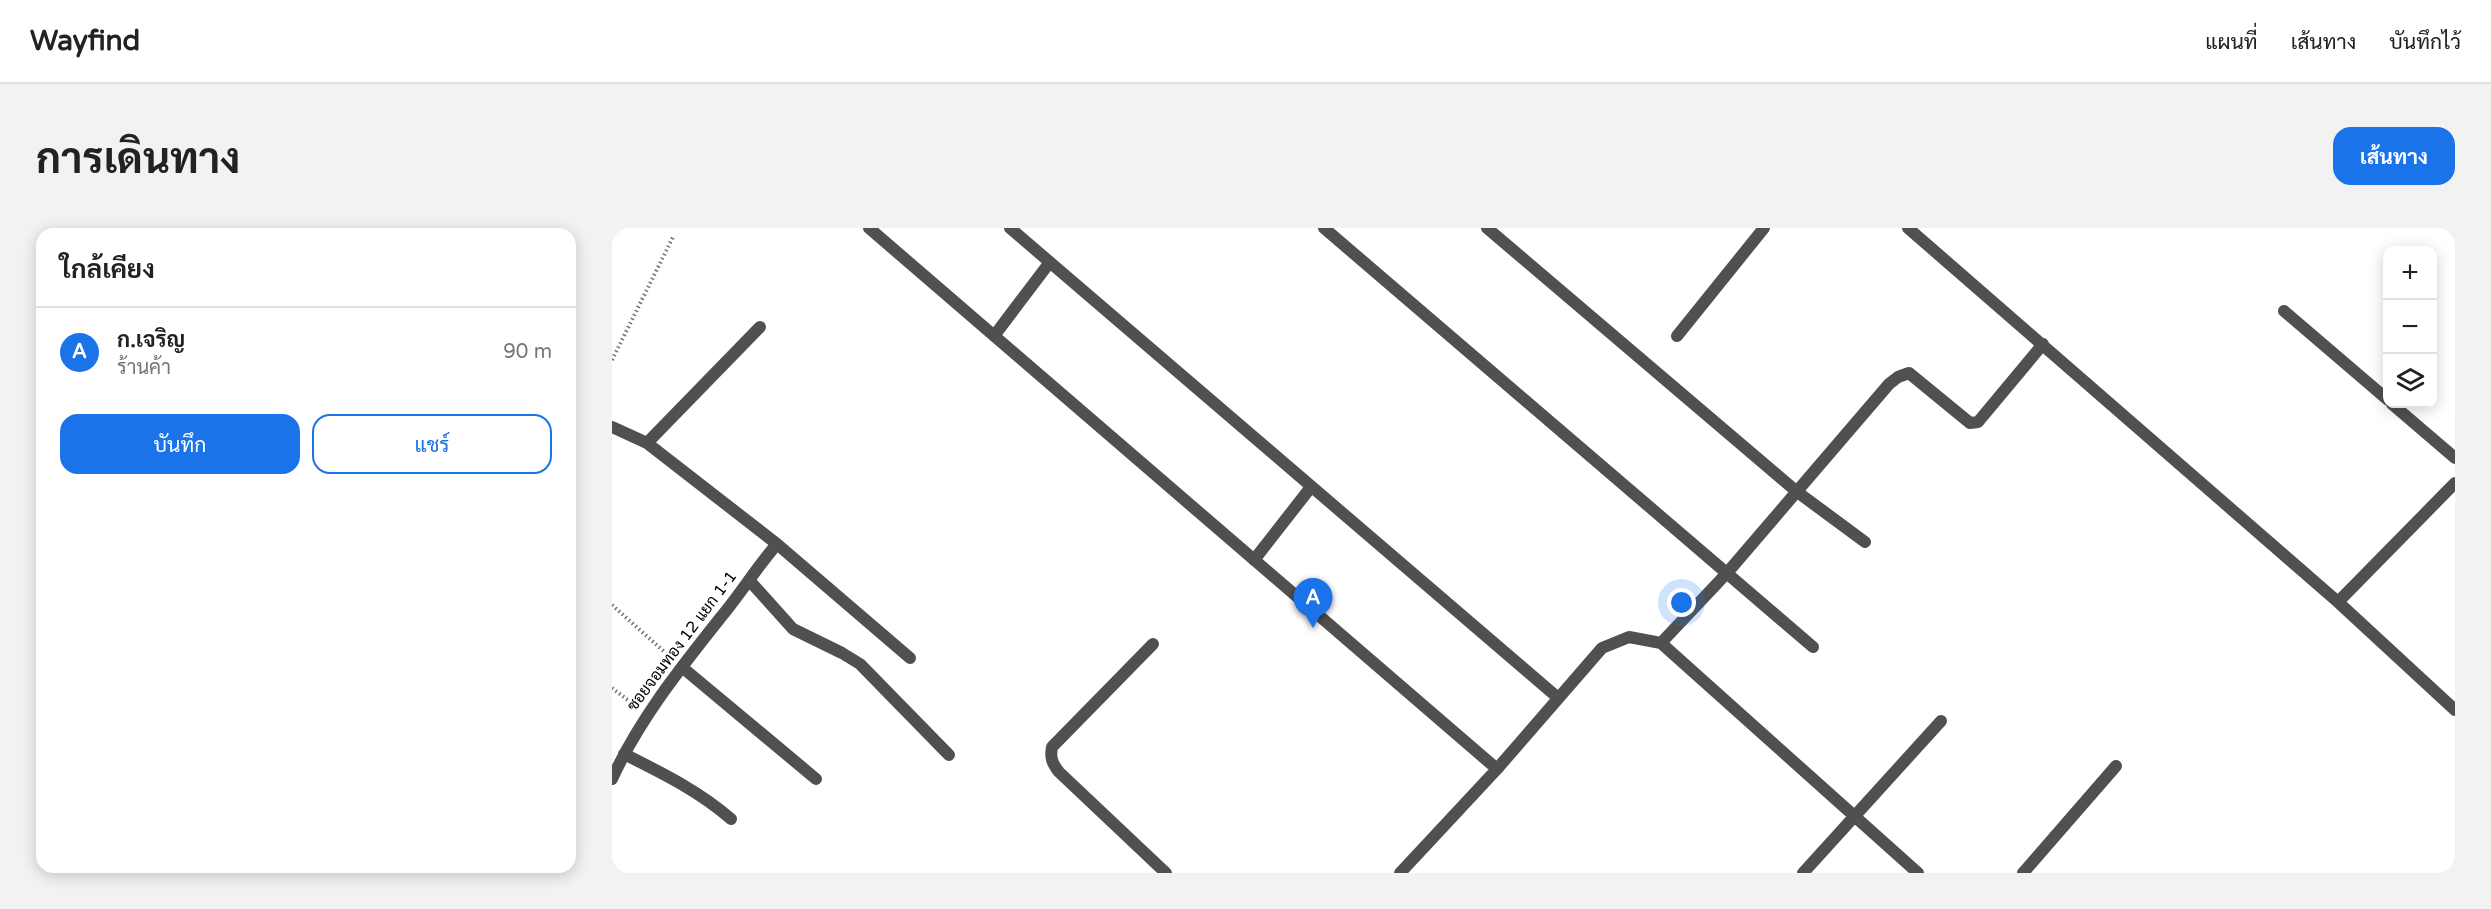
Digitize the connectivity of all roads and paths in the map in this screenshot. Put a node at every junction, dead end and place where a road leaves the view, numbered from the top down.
1 (869, 228) edge
2 (1010, 228) edge
3 (1324, 228) edge
4 (1487, 228) edge
5 (1764, 228) edge
6 (1908, 228) edge
7 (673, 237) dead end
8 (1050, 262) junction
9 (2284, 311) dead end
10 (760, 327) dead end
11 (994, 336) junction
12 (1677, 336) dead end
13 (2043, 344) junction
14 (612, 360) edge
15 (2383, 396) edge
16 (2397, 408) edge
17 (612, 426) edge
18 (647, 443) junction
19 (2455, 458) edge
20 (2455, 483) edge
21 (1311, 486) junction
22 (1796, 491) junction
23 (1865, 542) dead end
24 (777, 544) junction
25 (1254, 560) junction
26 (1727, 573) junction
27 (749, 580) junction
28 (2338, 602) junction
29 (612, 605) edge
30 (1661, 643) junction
31 (1153, 644) dead end
32 (1813, 647) dead end
33 (910, 658) dead end
34 (683, 668) junction
35 (612, 688) edge
36 (1557, 697) junction
37 (2455, 710) edge
38 (646, 714) junction
39 (1941, 721) dead end
40 (624, 754) junction
41 (949, 754) dead end
42 (2116, 766) dead end
43 (1497, 769) junction
44 (612, 779) edge
45 (816, 779) dead end
46 (1854, 816) junction
47 (731, 819) dead end
48 (1166, 873) edge
49 (1400, 873) edge
50 (1803, 873) edge
51 (1917, 873) edge
52 (2023, 873) edge

1 - 11 street
2 - 8 street
3 - 26 street
4 - 22 street
5 - 12 street
6 - 13 street
7 - 14 path
8 - 11 street
8 - 21 street
9 - 15 street
10 - 18 street
11 - 25 street
13 - 22 street
13 - 28 street
16 - 19 street
17 - 18 street
18 - 24 street
20 - 28 street
21 - 25 street
21 - 36 street
22 - 23 street
22 - 26 street
24 - 27 street, ซอยจอมทอง 12 แยก 1-1
24 - 33 street
25 - 43 street
26 - 30 street
26 - 32 street
27 - 34 street, ซอยจอมทอง 12 แยก 1-1
27 - 41 street
28 - 37 street
29 - 34 path
30 - 36 street
30 - 46 street
31 - 48 street
34 - 38 street, ซอยจอมทอง 12 แยก 1-1
34 - 45 street
35 - 38 path
36 - 43 street
38 - 40 street, ซอยจอมทอง 12 แยก 1-1
39 - 46 street
40 - 44 street, ซอยจอมทอง 12 แยก 1-1
40 - 47 street
42 - 52 street
43 - 49 street
46 - 50 street
46 - 51 street

